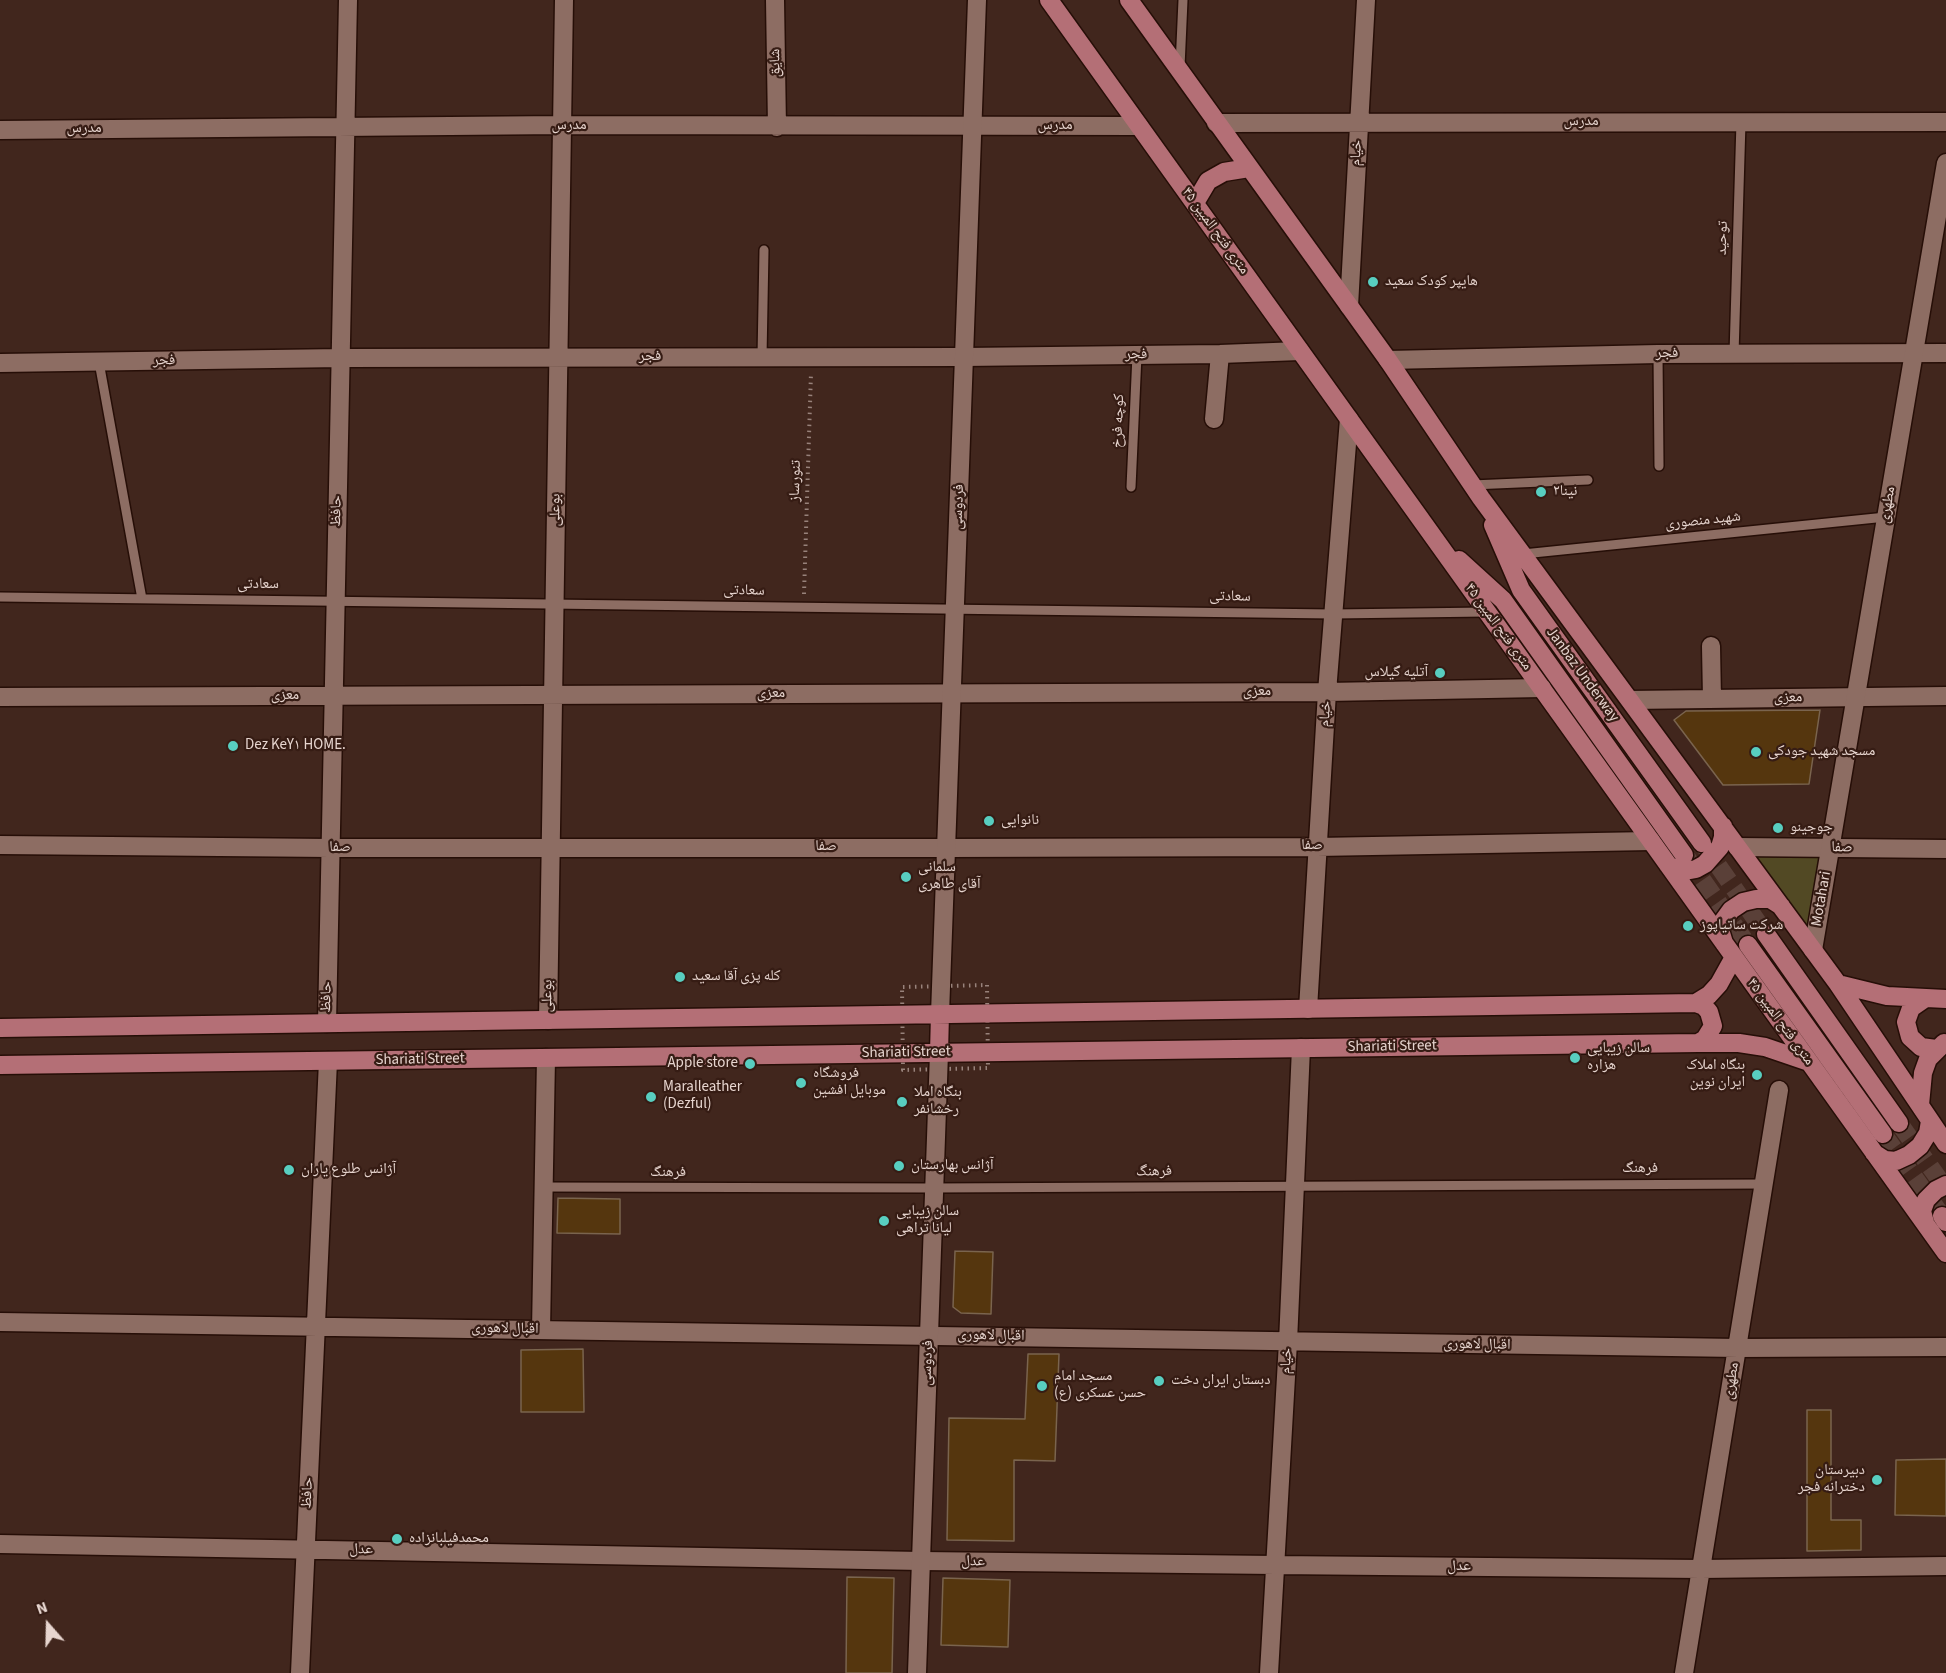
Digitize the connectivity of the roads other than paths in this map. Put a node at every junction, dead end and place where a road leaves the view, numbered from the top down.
1 (348, 0) edge
2 (564, 0) edge
3 (775, 0) edge
4 (977, 0) edge
5 (1049, 0) edge
6 (1129, 0) edge
7 (1183, 0) edge
8 (1366, 0) edge
9 (1180, 70) junction
10 (1358, 122) junction
11 (1741, 122) junction
12 (1946, 122) edge
13 (1216, 123) junction
14 (562, 125) junction
15 (972, 126) junction
16 (1139, 126) junction
17 (345, 127) junction
18 (777, 127) junction
19 (0, 130) edge
20 (1946, 163) edge
21 (1249, 168) junction
22 (1194, 203) junction
23 (764, 250) dead end
24 (1349, 306) junction
25 (1300, 351) junction
26 (1946, 352) edge
27 (1914, 353) junction
28 (1220, 354) junction
29 (1658, 354) junction
30 (1734, 354) junction
31 (1137, 355) junction
32 (762, 357) junction
33 (964, 357) junction
34 (341, 358) junction
35 (558, 358) junction
36 (1388, 360) junction
37 (99, 362) junction
38 (0, 363) edge
39 (1214, 419) dead end
40 (1349, 419) junction
41 (1659, 466) dead end
42 (1588, 480) dead end
43 (1131, 487) dead end
44 (1476, 491) junction
45 (1886, 517) junction
46 (1431, 534) junction
47 (1523, 554) junction
48 (0, 597) edge
49 (142, 599) junction
50 (335, 600) junction
51 (554, 604) junction
52 (955, 608) junction
53 (1487, 612) junction
54 (1333, 614) junction
55 (1711, 646) dead end
56 (1542, 688) junction
57 (1327, 692) junction
58 (951, 693) junction
59 (553, 695) junction
60 (333, 696) junction
61 (1946, 696) edge
62 (0, 697) edge
63 (1856, 698) junction
64 (1712, 699) junction
65 (1630, 700) junction
66 (1723, 826) junction
67 (1651, 842) junction
68 (1702, 843) tunnel mouth
69 (0, 844) edge
70 (1317, 846) junction
71 (550, 847) junction
72 (1737, 847) junction
73 (330, 848) junction
74 (946, 848) junction
75 (1831, 848) junction
76 (1946, 849) edge
77 (1684, 855) tunnel mouth
78 (1668, 865) junction
79 (1781, 906) junction
80 (1766, 934) tunnel mouth
81 (1748, 945) tunnel mouth
82 (1729, 950) junction
83 (1814, 950) junction
84 (1838, 984) junction
85 (1923, 999) junction
86 (1946, 999) edge
87 (1696, 1003) junction
88 (1308, 1009) junction
89 (940, 1014) junction
90 (548, 1020) junction
91 (327, 1023) junction
92 (0, 1028) edge
93 (1698, 1043) junction
94 (1941, 1046) edge
95 (1301, 1048) junction
96 (939, 1053) junction
97 (546, 1058) junction
98 (328, 1061) junction
99 (1809, 1062) junction
100 (0, 1065) edge
101 (1779, 1090) dead end
102 (1925, 1113) junction
103 (1899, 1123) tunnel mouth
104 (1883, 1134) tunnel mouth
105 (1946, 1144) edge
106 (1874, 1152) junction
107 (1765, 1184) junction
108 (1295, 1185) junction
109 (1946, 1185) edge
110 (542, 1188) junction
111 (933, 1188) junction
112 (1937, 1220) edge
113 (1946, 1253) edge
114 (0, 1322) edge
115 (316, 1326) junction
116 (541, 1330) junction
117 (929, 1335) junction
118 (1288, 1342) junction
119 (1946, 1347) edge
120 (1738, 1348) junction
121 (0, 1544) edge
122 (305, 1550) junction
123 (921, 1561) junction
124 (1275, 1565) junction
125 (1946, 1566) edge
126 (1701, 1569) junction
127 (300, 1673) edge
128 (917, 1673) edge
129 (1269, 1673) edge
130 (1684, 1673) edge

1 - 17 street, حافظ
2 - 14 street, بوعلی
3 - 18 street, شایق
4 - 15 street, فردوسی
5 - 16 main road, ۴۵ متری فتح المبین
6 - 9 main road
7 - 9 lane
8 - 10 street, خیام
9 - 13 main road
10 - 11 street, مدرس
10 - 13 street, مدرس
10 - 24 street, خیام
11 - 12 street, مدرس
11 - 30 lane, توحید
13 - 21 main road
14 - 17 street, مدرس
14 - 18 street, مدرس
14 - 35 street, بوعلی
15 - 16 street, مدرس
15 - 18 street, مدرس
15 - 33 street, فردوسی
16 - 22 main road, ۴۵ متری فتح المبین
17 - 19 street, مدرس
17 - 34 street, حافظ
20 - 27 street, مطهری
21 - 22 main road
21 - 24 main road
22 - 25 main road, ۴۵ متری فتح المبین
23 - 32 lane
24 - 36 main road
25 - 28 street, فجر
25 - 40 main road, ۴۵ متری فتح المبین
26 - 27 street, فجر
27 - 30 street, فجر
27 - 45 street, مطهری
28 - 31 street, فجر
28 - 39 street
29 - 30 street, فجر
29 - 36 street, فجر
29 - 41 lane
31 - 33 street, فجر
31 - 43 lane, کوچه فرخ
32 - 33 street, فجر
32 - 35 street, فجر
33 - 52 street, فردوسی
34 - 35 street, فجر
34 - 37 street, فجر
34 - 50 street, حافظ
35 - 51 street, بوعلی
36 - 44 main road
37 - 38 street, فجر
37 - 49 lane
40 - 46 main road, ۴۵ متری فتح المبین
40 - 54 street, خیام
42 - 44 lane
44 - 47 main road
44 - 68 main road, Janbaz Underway
45 - 47 lane, شهید منصوری
45 - 63 street, مطهری
46 - 53 main road, ۴۵ متری فتح المبین
46 - 77 main road, Janbaz Underway
47 - 65 main road
48 - 49 lane, سعادتی
49 - 50 lane, سعادتی
50 - 51 lane, سعادتی
50 - 60 street, حافظ
51 - 52 lane, سعادتی
51 - 59 street, بوعلی
52 - 54 lane, سعادتی
52 - 58 street, فردوسی
53 - 54 lane, سعادتی
53 - 56 main road, ۴۵ متری فتح المبین
54 - 57 street, خیام
55 - 64 street
56 - 57 street, معزی
56 - 67 main road, ۴۵ متری فتح المبین
57 - 58 street, معزی
57 - 70 street, خیام
58 - 59 street, معزی
58 - 74 street, فردوسی
59 - 60 street, معزی
59 - 71 street, بوعلی
60 - 62 street, معزی
60 - 73 street, حافظ
61 - 63 street, معزی
63 - 64 street, معزی
63 - 75 street, مطهری
64 - 65 street, معزی
65 - 66 main road
66 - 72 main road
66 - 78 main road
67 - 70 street, صفا
67 - 78 main road, ۴۵ متری فتح المبین
69 - 73 street, صفا
70 - 74 street, صفا
70 - 88 street, خیام
71 - 73 street, صفا
71 - 74 street, صفا
71 - 90 street, بوعلی
72 - 75 street, صفا
72 - 79 main road
73 - 91 street, حافظ
74 - 89 street, فردوسی
75 - 76 street, صفا
75 - 83 street, Motahari
78 - 82 main road, ۴۵ متری فتح المبین
79 - 82 main road
79 - 83 main road
80 - 103 main road
81 - 104 main road
82 - 87 main road
82 - 99 main road, ۴۵ متری فتح المبین
83 - 84 main road
84 - 85 main road
84 - 102 main road
85 - 86 main road
85 - 94 main road
87 - 88 main road
87 - 93 main road
88 - 89 main road
89 - 90 main road
89 - 96 main road
90 - 91 main road
91 - 92 main road
93 - 95 main road, Shariati Street
93 - 99 main road, Shariati Street
94 - 102 main road
95 - 96 main road, Shariati Street
95 - 108 street, خیام
96 - 97 main road, Shariati Street
96 - 111 street, فردوسی
97 - 98 main road, Shariati Street
97 - 110 street
98 - 100 main road, Shariati Street
98 - 115 street, حافظ
99 - 106 main road, ۴۵ متری فتح المبین
101 - 107 street, مطهری
102 - 105 main road
102 - 106 main road
106 - 112 main road, ۴۵ متری فتح المبین
107 - 108 lane, فرهنگ
107 - 120 street, مطهری
108 - 111 lane, فرهنگ
108 - 118 street, خیام
109 - 112 main road
110 - 111 lane, فرهنگ
110 - 116 street
111 - 117 street, فردوسی
112 - 113 main road, ۴۵ متری فتح المبین
114 - 115 street, اقبال لاهوری
115 - 116 street, اقبال لاهوری
115 - 122 street, حافظ
116 - 117 street, اقبال لاهوری
117 - 118 street, اقبال لاهوری
117 - 123 street, فردوسی
118 - 120 street, اقبال لاهوری
118 - 124 street, خیام
119 - 120 street, اقبال لاهوری
120 - 126 street, مطهری
121 - 122 street, عدل
122 - 123 street, عدل
122 - 127 street, حافظ
123 - 124 street, عدل
123 - 128 street, فردوسی
124 - 126 street, عدل
124 - 129 street, خیام
125 - 126 street, عدل
126 - 130 street, مطهری

